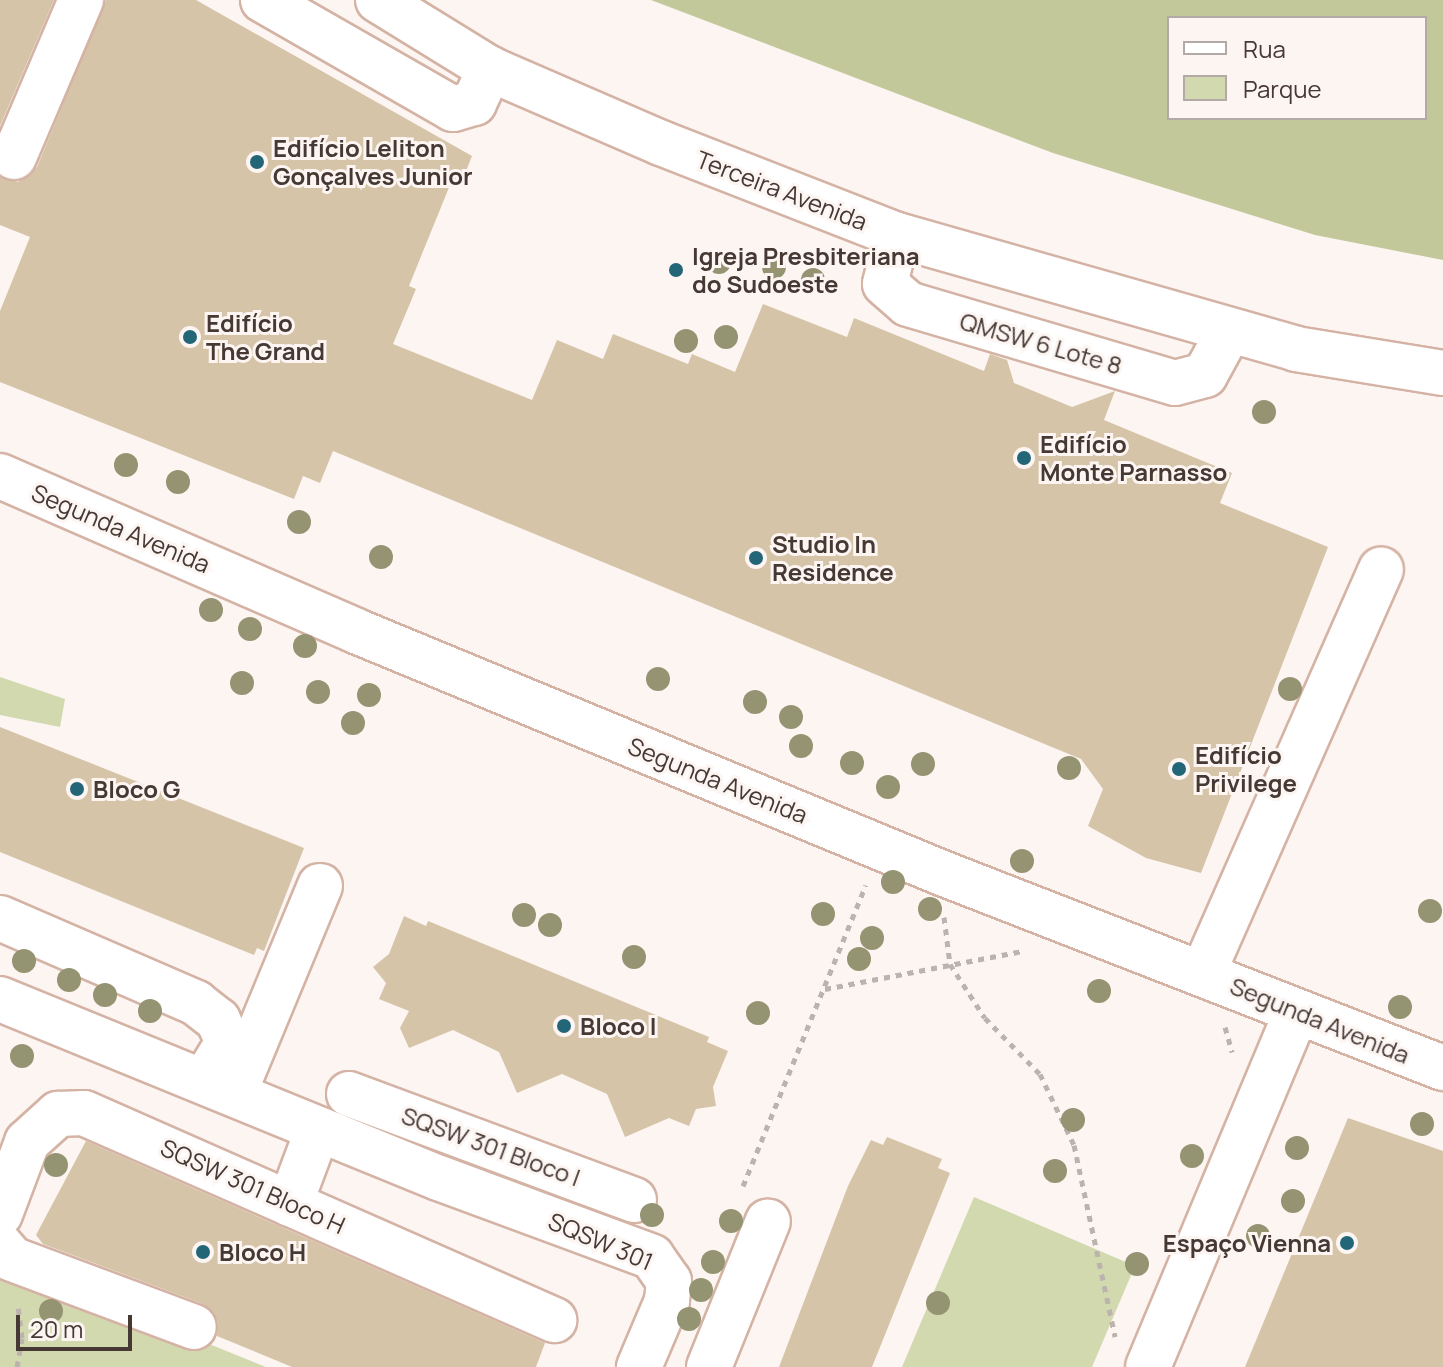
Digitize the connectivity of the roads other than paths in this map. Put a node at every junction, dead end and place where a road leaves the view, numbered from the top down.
1 (81, 0) edge
2 (263, 0) edge
3 (378, 0) edge
4 (490, 69) junction
5 (14, 157) dead end
6 (897, 235) junction
7 (1229, 331) junction
8 (1443, 373) edge
9 (0, 476) edge
10 (1381, 570) dead end
11 (320, 886) dead end
12 (0, 918) edge
13 (1203, 973) junction
14 (0, 999) edge
15 (1296, 1013) junction
16 (1443, 1068) edge
17 (219, 1088) junction
18 (349, 1094) dead end
19 (318, 1129) junction
20 (457, 1133) junction
21 (439, 1178) junction
22 (634, 1200) dead end
23 (290, 1204) junction
24 (754, 1207) road end
25 (0, 1214) edge
26 (6, 1252) edge
27 (554, 1320) dead end
28 (194, 1327) dead end
29 (1134, 1358) edge
30 (639, 1367) edge
31 (709, 1367) edge

1 - 5 street
2 - 4 street
3 - 4 street, Terceira Avenida
4 - 6 street, Terceira Avenida
6 - 7 street, Terceira Avenida
6 - 7 street, QMSW 6 Lote 8
7 - 8 street, Terceira Avenida
9 - 13 street, Segunda Avenida
10 - 13 street
11 - 17 street
12 - 17 street
13 - 15 street, Segunda Avenida
14 - 17 street, SQSW 301
15 - 16 street, Segunda Avenida
15 - 29 street
17 - 19 street, SQSW 301
18 - 20 street, SQSW 301 Bloco I
19 - 21 street, SQSW 301
19 - 23 street
20 - 21 street
20 - 22 street, SQSW 301 Bloco I
21 - 30 street, SQSW 301
23 - 25 street, SQSW 301 Bloco H
23 - 27 street, SQSW 301 Bloco H
24 - 31 street
26 - 28 street

